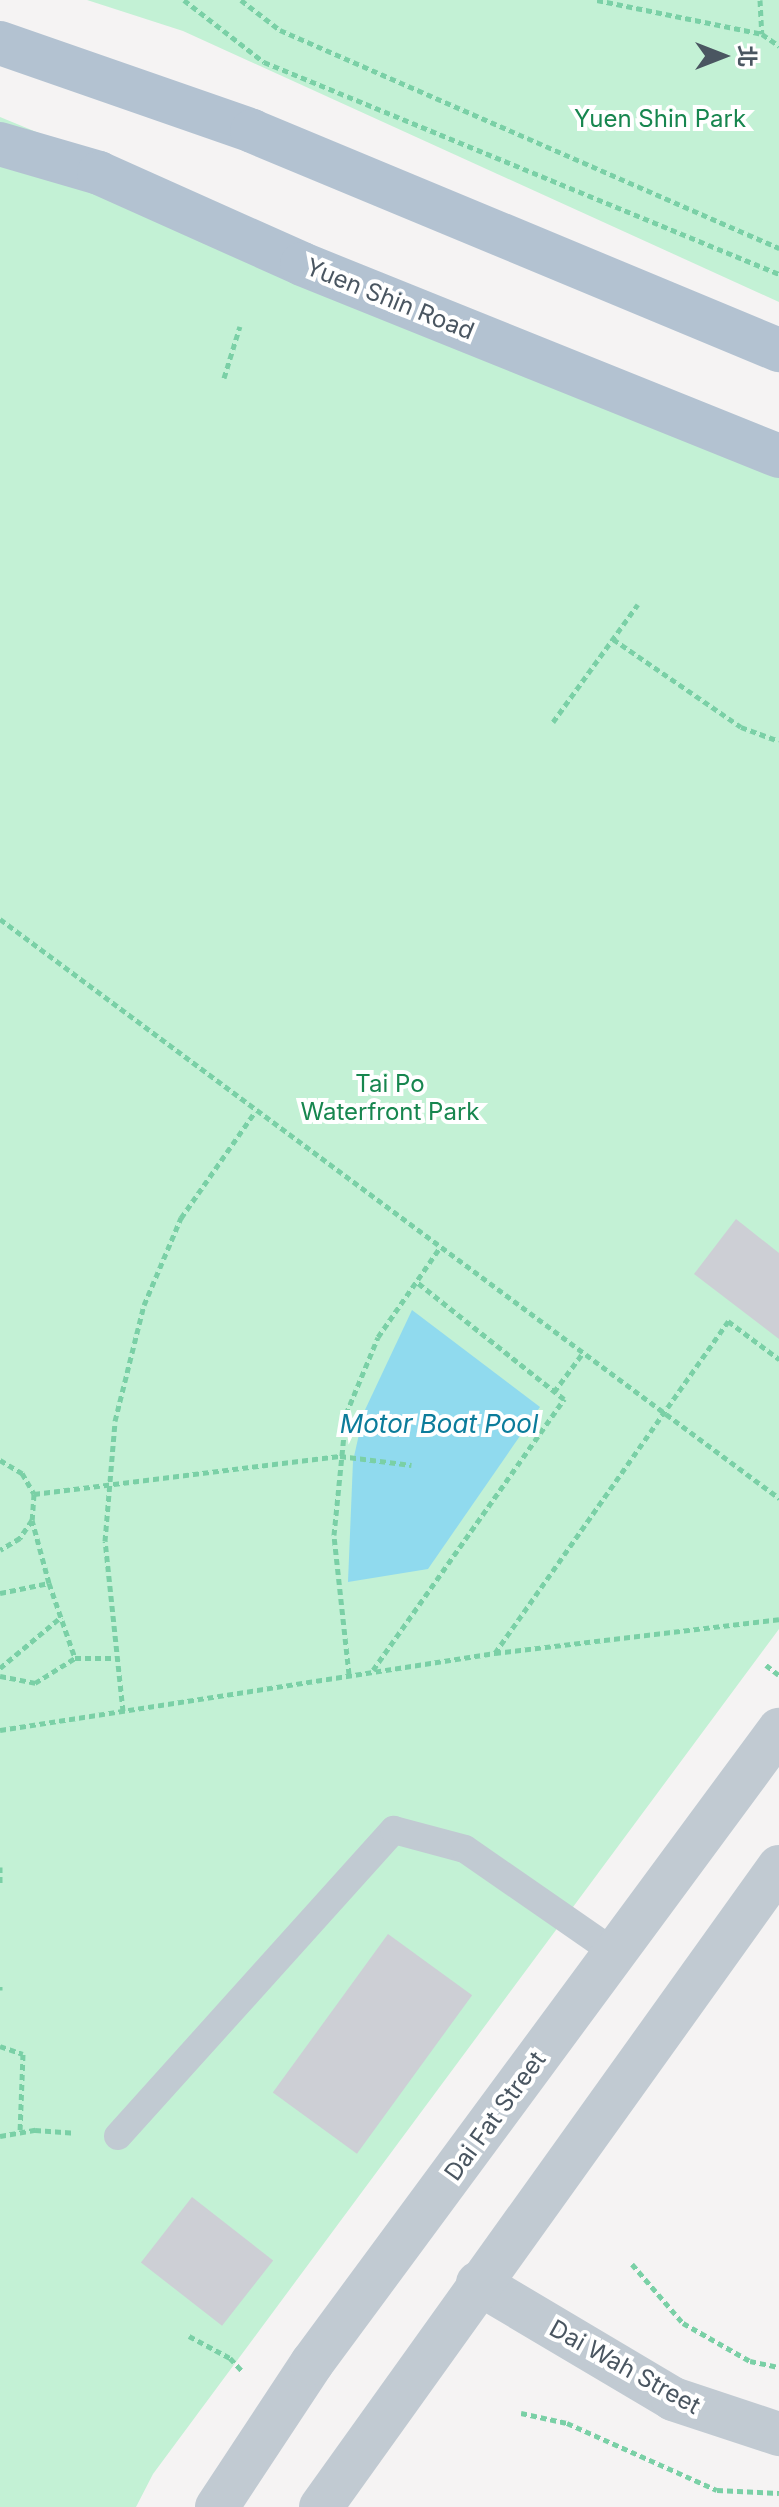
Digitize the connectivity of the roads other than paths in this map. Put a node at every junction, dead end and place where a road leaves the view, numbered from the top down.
1 (0, 43) edge
2 (0, 144) edge
3 (779, 350) edge
4 (779, 456) edge
5 (779, 1730) edge
6 (779, 1867) edge
7 (615, 1953) junction
8 (118, 2136) road end
9 (478, 2283) junction
10 (779, 2434) edge
11 (217, 2507) edge
12 (321, 2507) edge

1 - 3 main road
2 - 4 main road, Yuen Shin Road
5 - 7 street, Dai Fat Street
6 - 9 street
7 - 8 lane
7 - 11 street, Dai Fat Street
9 - 10 street, Dai Wah Street
9 - 12 street

